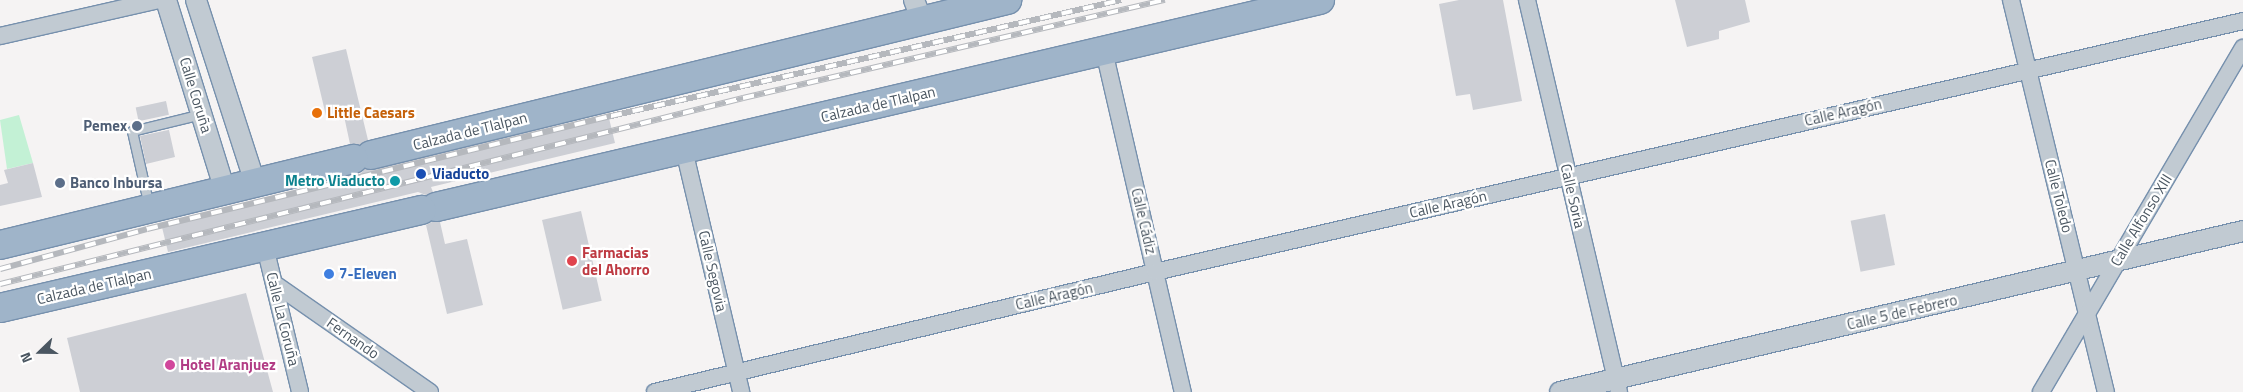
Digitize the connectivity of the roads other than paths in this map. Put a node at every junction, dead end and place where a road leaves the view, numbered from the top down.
1 (158, 0) edge
2 (166, 0) edge
3 (196, 0) edge
4 (1007, 0) edge
5 (1320, 0) edge
6 (1527, 0) edge
7 (2011, 0) edge
8 (918, 10) edge
9 (2243, 21) edge
10 (0, 36) edge
11 (2243, 48) edge
12 (1104, 51) junction
13 (2028, 69) junction
14 (201, 114) junction
15 (684, 150) junction
16 (1568, 176) junction
17 (255, 183) junction
18 (225, 191) junction
19 (150, 209) junction
20 (2243, 231) edge
21 (1, 241) edge
22 (265, 247) junction
23 (2116, 262) junction
24 (1155, 272) junction
25 (2078, 272) junction
26 (275, 284) junction
27 (0, 308) edge
28 (2088, 311) junction
29 (736, 372) junction
30 (1618, 385) edge
31 (300, 392) edge
32 (430, 392) edge
33 (655, 392) edge
34 (741, 392) edge
35 (1183, 392) edge
36 (1560, 392) edge
37 (2041, 392) edge
38 (2106, 392) edge

1 - 10 street
2 - 14 street, Calle Coruña
3 - 17 street, Calle Coruña
4 - 8 highway, Calzada de Tlalpan
5 - 12 highway, Calzada de Tlalpan
6 - 16 street, Calle Soria
7 - 13 street, Calle Toledo
8 - 17 highway, Calzada de Tlalpan
9 - 13 street, Calle Aragón
11 - 23 street, Calle Alfonso XIII
12 - 15 highway, Calzada de Tlalpan
12 - 24 street, Calle Cádiz
13 - 16 street, Calle Aragón
13 - 25 street, Calle Toledo
14 - 18 street, Calle Coruña
14 - 19 lane
15 - 22 highway, Calzada de Tlalpan
15 - 29 street, Calle Segovia
16 - 24 street, Calle Aragón
16 - 30 street, Calle Soria
17 - 18 highway, Calzada de Tlalpan
18 - 19 highway, Calzada de Tlalpan
19 - 21 highway, Calzada de Tlalpan
20 - 23 street, Calle 5 de Febrero
22 - 26 street, Calle La Coruña
22 - 27 highway, Calzada de Tlalpan
23 - 25 street, Calle 5 de Febrero
23 - 28 street, Calle Alfonso XIII
24 - 29 street, Calle Aragón
24 - 35 street, Calle Cádiz
25 - 28 street, Calle Toledo
25 - 30 street, Calle 5 de Febrero
26 - 31 street, Calle La Coruña
26 - 32 street, Fernando
28 - 37 street, Calle Alfonso XIII
28 - 38 street, Calle Toledo
29 - 33 street, Calle Aragón
29 - 34 street, Calle Segovia
30 - 36 street, Calle 5 de Febrero

